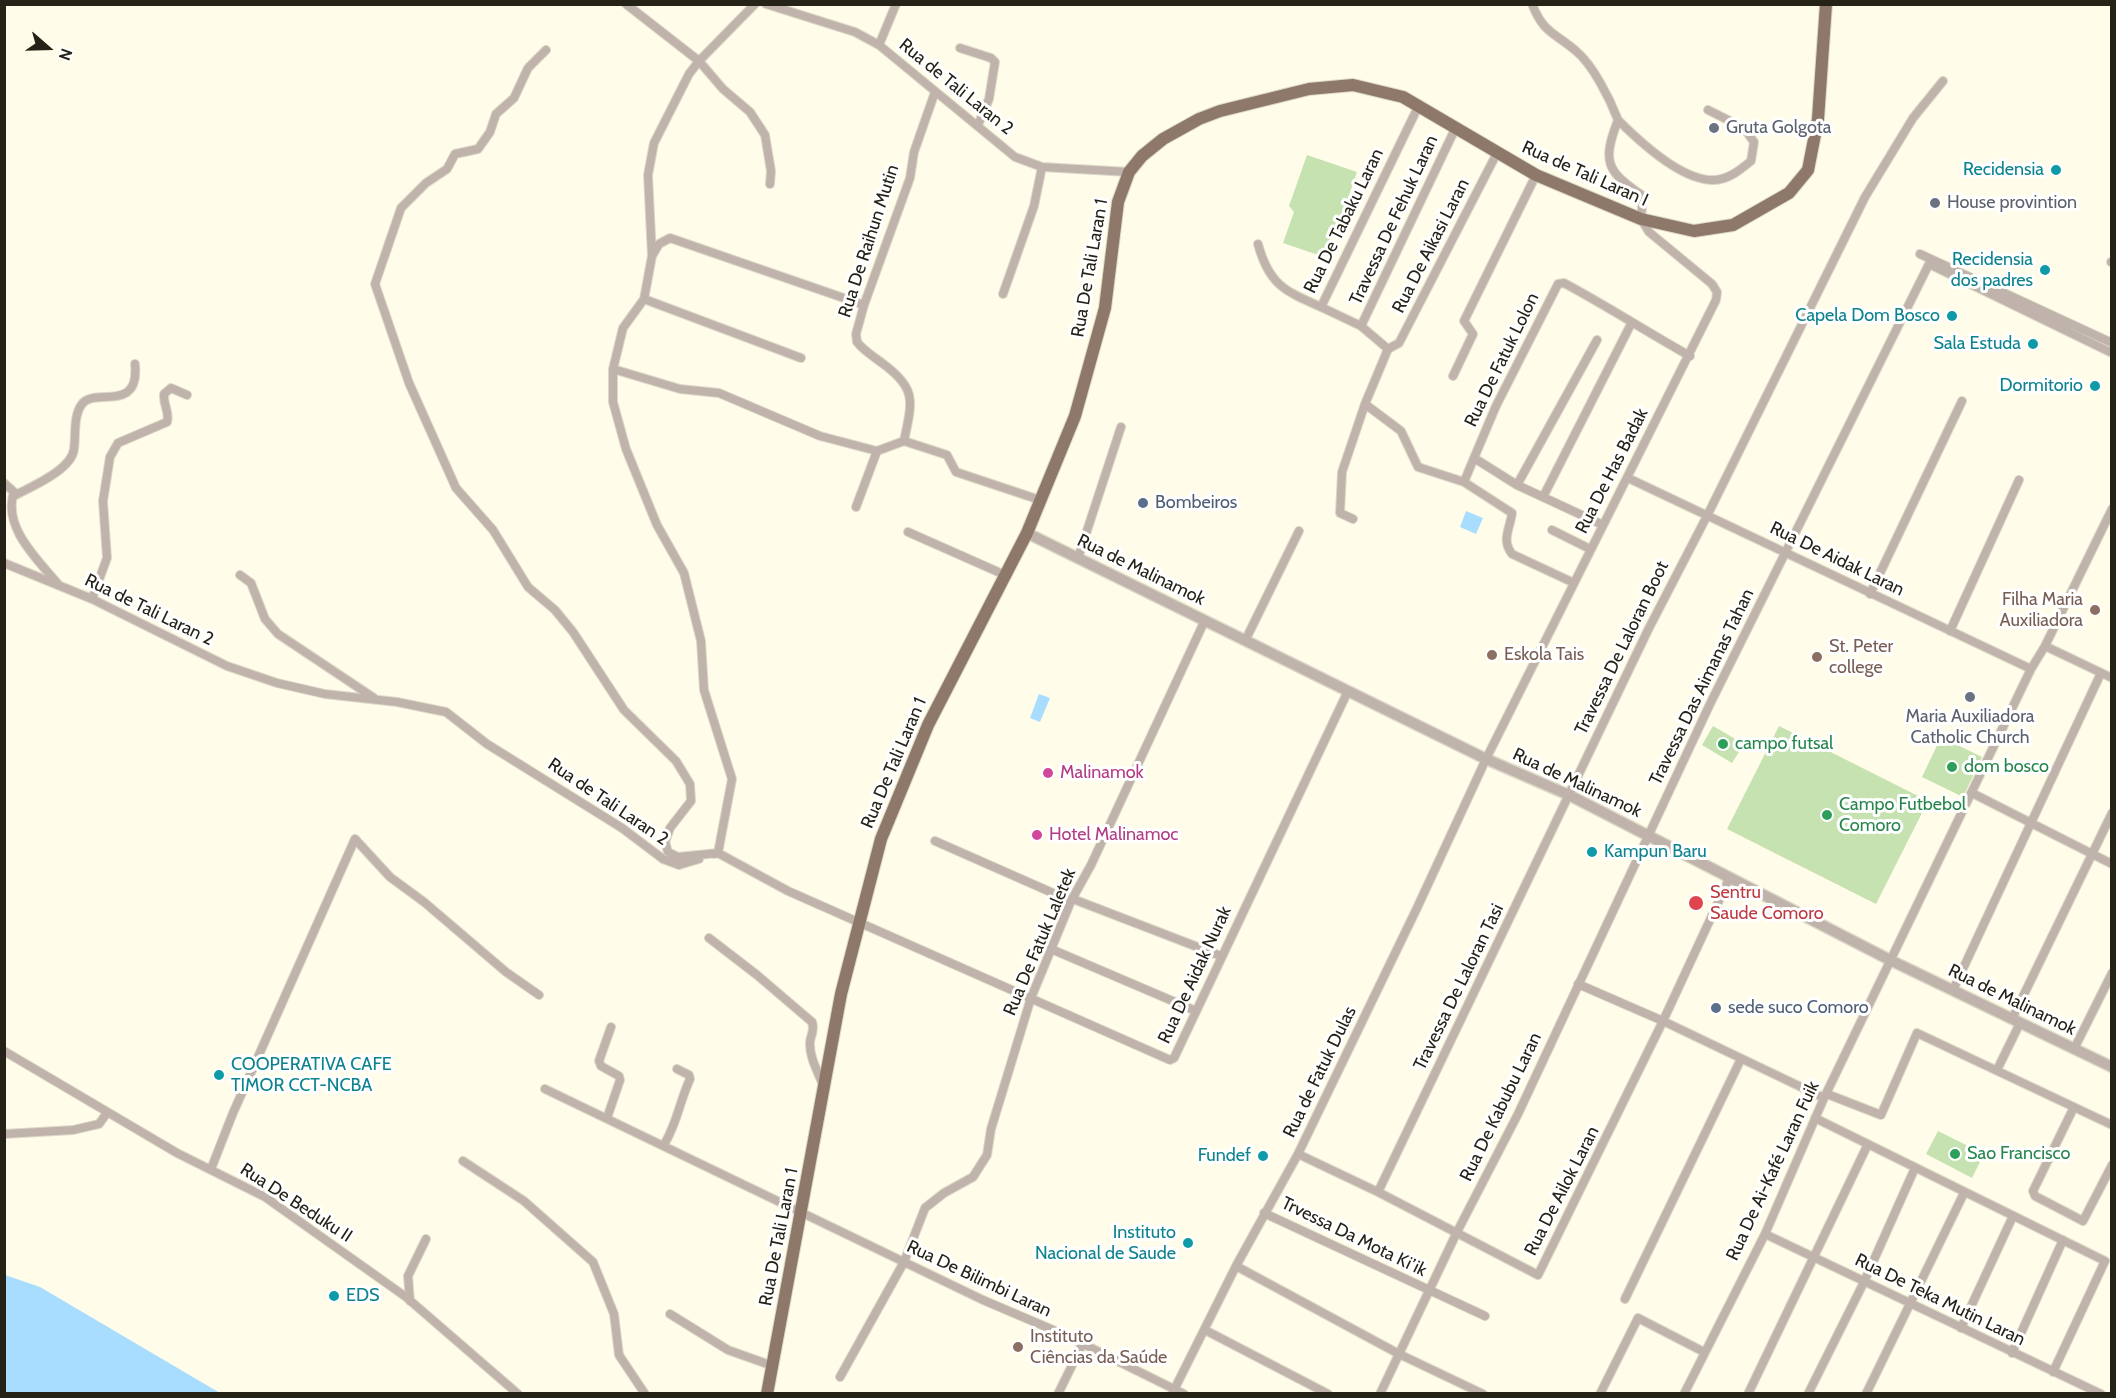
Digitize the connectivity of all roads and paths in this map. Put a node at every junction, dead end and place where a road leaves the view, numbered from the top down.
1 (626, 4) edge
2 (756, 4) edge
3 (766, 4) edge
4 (896, 4) edge
5 (1532, 4) edge
6 (1827, 4) edge
7 (879, 45) junction
8 (960, 48) dead end
9 (546, 50) dead end
10 (699, 61) junction
11 (1943, 81) dead end
12 (935, 92) junction
13 (1419, 105) junction
14 (1708, 110) dead end
15 (1618, 120) junction
16 (978, 125) junction
17 (1456, 128) junction
18 (1497, 153) junction
19 (1042, 167) junction
20 (1129, 172) junction
21 (1536, 175) junction
22 (770, 184) dead end
23 (1641, 219) junction
24 (1258, 244) dead end
25 (1920, 254) dead end
26 (652, 256) junction
27 (1004, 294) dead end
28 (644, 299) junction
29 (864, 305) junction
30 (1321, 307) junction
31 (1631, 324) junction
32 (1361, 326) junction
33 (1597, 340) dead end
34 (2112, 343) edge
35 (1388, 349) junction
36 (2112, 353) edge
37 (1690, 356) junction
38 (801, 358) dead end
39 (135, 364) dead end
40 (613, 369) junction
41 (1453, 376) dead end
42 (187, 395) dead end
43 (1962, 401) dead end
44 (1365, 404) junction
45 (1121, 427) dead end
46 (903, 441) junction
47 (877, 451) junction
48 (1474, 458) junction
49 (1628, 478) junction
50 (2019, 480) dead end
51 (1464, 482) junction
52 (4, 483) edge
53 (1517, 485) junction
54 (14, 492) junction
55 (1543, 497) junction
56 (1040, 500) junction
57 (856, 507) dead end
58 (2112, 509) edge
59 (1707, 516) junction
60 (1353, 519) dead end
61 (1603, 525) junction
62 (1552, 530) dead end
63 (1299, 531) dead end
64 (908, 532) dead end
65 (1027, 533) junction
66 (1590, 549) junction
67 (1786, 554) junction
68 (1078, 558) junction
69 (4, 563) edge
70 (240, 575) dead end
71 (1005, 575) junction
72 (1574, 583) junction
73 (61, 587) junction
74 (1870, 594) junction
75 (92, 599) junction
76 (1205, 620) junction
77 (1950, 631) junction
78 (1245, 640) junction
79 (2045, 646) junction
80 (2031, 669) junction
81 (2101, 673) junction
82 (2112, 678) edge
83 (1348, 691) junction
84 (377, 700) junction
85 (1486, 759) junction
86 (1972, 793) junction
87 (1569, 795) junction
88 (2112, 813) edge
89 (2033, 824) junction
90 (1649, 835) junction
91 (935, 841) dead end
92 (718, 853) junction
93 (2092, 854) junction
94 (2112, 864) edge
95 (1729, 879) junction
96 (1072, 900) junction
97 (859, 922) junction
98 (709, 938) dead end
99 (1051, 949) junction
100 (1221, 957) junction
101 (1890, 960) junction
102 (2112, 973) edge
103 (1578, 984) junction
104 (1953, 990) junction
105 (539, 995) dead end
106 (1031, 998) junction
107 (1196, 1011) junction
108 (1664, 1021) junction
109 (2016, 1021) junction
110 (611, 1027) dead end
111 (2074, 1049) junction
112 (4, 1052) edge
113 (1741, 1059) junction
114 (2112, 1067) edge
115 (677, 1069) dead end
116 (1997, 1070) junction
117 (825, 1088) junction
118 (545, 1089) dead end
119 (1826, 1096) junction
120 (2074, 1107) junction
121 (106, 1113) junction
122 (607, 1118) junction
123 (1815, 1118) junction
124 (2112, 1125) edge
125 (4, 1134) edge
126 (1868, 1144) junction
127 (664, 1145) junction
128 (1298, 1154) junction
129 (463, 1161) dead end
130 (2112, 1165) edge
131 (1915, 1168) junction
132 (211, 1169) junction
133 (1378, 1192) junction
134 (1964, 1193) junction
135 (802, 1213) junction
136 (1264, 1213) junction
137 (2013, 1216) junction
138 (1457, 1232) junction
139 (1765, 1234) junction
140 (426, 1239) dead end
141 (2063, 1240) junction
142 (1815, 1257) junction
143 (904, 1262) junction
144 (1236, 1266) junction
145 (1864, 1282) junction
146 (1430, 1292) junction
147 (1625, 1299) dead end
148 (410, 1301) junction
149 (1910, 1304) junction
150 (670, 1314) dead end
151 (1485, 1316) dead end
152 (1961, 1328) junction
153 (1205, 1330) junction
154 (1082, 1345) junction
155 (1704, 1352) junction
156 (1399, 1353) junction
157 (2012, 1353) junction
158 (772, 1366) junction
159 (2054, 1372) junction
160 (840, 1377) dead end
161 (1174, 1391) edge
162 (518, 1394) edge
163 (645, 1394) edge
164 (767, 1394) edge
165 (1058, 1394) edge
166 (1184, 1394) edge
167 (1328, 1394) edge
168 (1380, 1394) edge
169 (1483, 1394) edge
170 (1600, 1394) edge
171 (1684, 1394) edge
172 (1748, 1394) edge
173 (1808, 1394) edge
174 (1866, 1394) edge
175 (2101, 1394) edge

1 - 10 street
2 - 10 street
3 - 7 street, Rua de Tali Laran 2
4 - 7 street
5 - 15 street
6 - 23 main road, Rua de Tali Laran I
7 - 12 street, Rua de Tali Laran 2
8 - 16 street
9 - 92 street
10 - 22 street
10 - 26 street
11 - 59 street, Travessa De Laloran Boot
12 - 16 street, Rua de Tali Laran 2
12 - 29 street, Rua De Raihun Mutin
13 - 17 main road, Rua de Tali Laran I
13 - 20 main road, Rua de Tali Laran I
13 - 30 street, Rua De Tabaku Laran
14 - 15 street
15 - 23 street
16 - 19 street, Rua de Tali Laran 2
17 - 18 main road, Rua de Tali Laran I
17 - 32 street, Travessa De Fehuk Laran
18 - 21 main road, Rua de Tali Laran I
18 - 35 street, Rua De Aikasi Laran
19 - 20 street, Rua de Tali Laran 2
19 - 27 street
20 - 56 main road, Rua De Tali Laran 1
21 - 23 main road, Rua de Tali Laran I
21 - 41 street
23 - 37 street, Rua De Has Badak
24 - 30 street
25 - 34 street
26 - 28 street
26 - 29 street
28 - 38 street
28 - 40 street
29 - 46 street, Rua De Raihun Mutin
30 - 32 street, Rua De Tabaku Laran
31 - 37 street, Rua De Fatuk Lolon
31 - 48 street, Rua De Fatuk Lolon
31 - 55 street
32 - 35 street, Rua De Tabaku Laran
33 - 53 street
35 - 44 street
36 - 67 street, Travessa Das Aimanas Tahan
37 - 49 street, Rua De Has Badak
39 - 54 street
40 - 47 street
40 - 92 street
42 - 75 street
43 - 74 street
44 - 51 street
44 - 60 street
45 - 68 street
46 - 47 street
46 - 56 street
47 - 57 street
48 - 51 street
48 - 53 street
49 - 59 street, Rua De Aidak Laran
49 - 61 street, Rua De Has Badak
50 - 77 street
51 - 72 street
52 - 54 street
53 - 55 street
54 - 73 street
55 - 61 street
56 - 65 main road, Rua De Tali Laran 1
58 - 79 street, Rua De Ai-Kafé Laran Fuik
59 - 67 street, Rua De Aidak Laran
59 - 87 street, Travessa De Laloran Boot
61 - 66 street, Rua De Has Badak
62 - 66 street
63 - 78 street
64 - 71 street
65 - 68 street, Rua de Malinamok
65 - 71 main road, Rua De Tali Laran 1
66 - 72 street, Rua De Has Badak
67 - 74 street, Rua De Aidak Laran
67 - 90 street, Travessa Das Aimanas Tahan
68 - 76 street, Rua de Malinamok
69 - 73 street, Rua de Tali Laran 2
70 - 84 street
71 - 97 main road, Rua De Tali Laran 1
72 - 85 street, Rua De Has Badak
73 - 75 street, Rua de Tali Laran 2
74 - 77 street, Rua De Aidak Laran
75 - 84 street, Rua de Tali Laran 2
76 - 78 street, Rua de Malinamok
76 - 96 street, Rua De Fatuk Laletek
77 - 80 street, Rua De Aidak Laran
78 - 83 street, Rua de Malinamok
79 - 80 street, Rua De Ai-Kafé Laran Fuik
79 - 81 street
80 - 86 street, Rua De Ai-Kafé Laran Fuik
81 - 82 street
81 - 89 street
83 - 85 street, Rua de Malinamok
83 - 100 street, Rua De Aidak Nurak
84 - 92 street, Rua de Tali Laran 2
85 - 87 street, Rua de Malinamok
85 - 128 street, Rua de Fatuk Dulas
86 - 89 street
86 - 101 street, Rua De Ai-Kafé Laran Fuik
87 - 90 street, Rua de Malinamok
87 - 133 street, Travessa De Laloran Tasi
88 - 93 street
89 - 93 street
89 - 104 street
90 - 95 street, Rua de Malinamok
90 - 103 street, Rua De Kabubu Laran
91 - 96 street
92 - 97 street, Rua De Aidak Nurak
93 - 94 street
93 - 109 street
95 - 101 street, Rua de Malinamok
95 - 108 street, Rua De Ailok Laran
96 - 99 street, Rua De Fatuk Laletek
96 - 100 street
97 - 106 street, Rua De Aidak Nurak
97 - 117 main road, Rua De Tali Laran 1
98 - 117 street
99 - 106 street, Rua De Fatuk Laletek
99 - 107 street
100 - 107 street, Rua De Aidak Nurak
101 - 104 street, Rua de Malinamok
101 - 119 street, Rua De Ai-Kafé Laran Fuik
102 - 111 street
103 - 108 street
103 - 138 street, Rua De Kabubu Laran
104 - 109 street, Rua de Malinamok
105 - 132 street
106 - 107 street, Rua De Aidak Nurak
106 - 143 street, Rua De Fatuk Laletek
108 - 113 street
108 - 138 street, Rua De Ailok Laran
109 - 111 street, Rua de Malinamok
109 - 116 street
110 - 122 street
111 - 114 street, Rua de Malinamok
112 - 121 street, Rua De Beduku II
113 - 119 street
113 - 147 street
115 - 127 street
116 - 119 street
116 - 120 street
117 - 135 main road, Rua De Tali Laran 1
118 - 122 street, Rua De Bilimbi Laran
119 - 123 street, Rua De Ai-Kafé Laran Fuik
120 - 124 street
120 - 130 street
121 - 125 street
121 - 132 street, Rua De Beduku II
122 - 127 street, Rua De Bilimbi Laran
123 - 126 street
123 - 139 street, Rua De Ai-Kafé Laran Fuik
126 - 131 street
126 - 142 street
127 - 135 street, Rua De Bilimbi Laran
128 - 133 street, Rua De Ailok Laran
128 - 136 street, Rua de Fatuk Dulas
129 - 163 street
131 - 134 street
131 - 145 street
132 - 148 street, Rua De Beduku II
133 - 138 street, Rua De Ailok Laran
134 - 137 street
134 - 149 street
135 - 143 street, Rua De Bilimbi Laran
135 - 158 main road, Rua De Tali Laran 1
136 - 144 street, Rua de Fatuk Dulas
136 - 146 street, Trvessa Da Mota Ki’ik
137 - 141 street
137 - 152 street
138 - 146 street, Rua De Kabubu Laran
139 - 142 street, Rua De Teka Mutin Laran
139 - 155 street, Rua De Ai-Kafé Laran Fuik
140 - 148 street
141 - 157 street
141 - 159 street
142 - 145 street, Rua De Teka Mutin Laran
142 - 172 street
143 - 154 street, Rua De Bilimbi Laran
143 - 160 street, Rua De Fatuk Laletek
144 - 153 street, Rua de Fatuk Dulas
144 - 156 street
145 - 149 street, Rua De Teka Mutin Laran
145 - 173 street
146 - 151 street, Trvessa Da Mota Ki’ik
146 - 156 street, Rua De Kabubu Laran
148 - 162 street, Rua De Beduku II
149 - 152 street, Rua De Teka Mutin Laran
149 - 174 street
150 - 158 street
152 - 157 street, Rua De Teka Mutin Laran
153 - 161 street, Rua de Fatuk Dulas
153 - 167 street
154 - 161 street, Rua De Bilimbi Laran
154 - 165 street
155 - 170 street
155 - 171 street, Rua De Ai-Kafé Laran Fuik
156 - 168 street, Rua De Kabubu Laran
156 - 169 street
157 - 159 street, Rua De Teka Mutin Laran
158 - 164 main road, Rua De Tali Laran 1
159 - 175 street, Rua De Teka Mutin Laran
161 - 166 street

